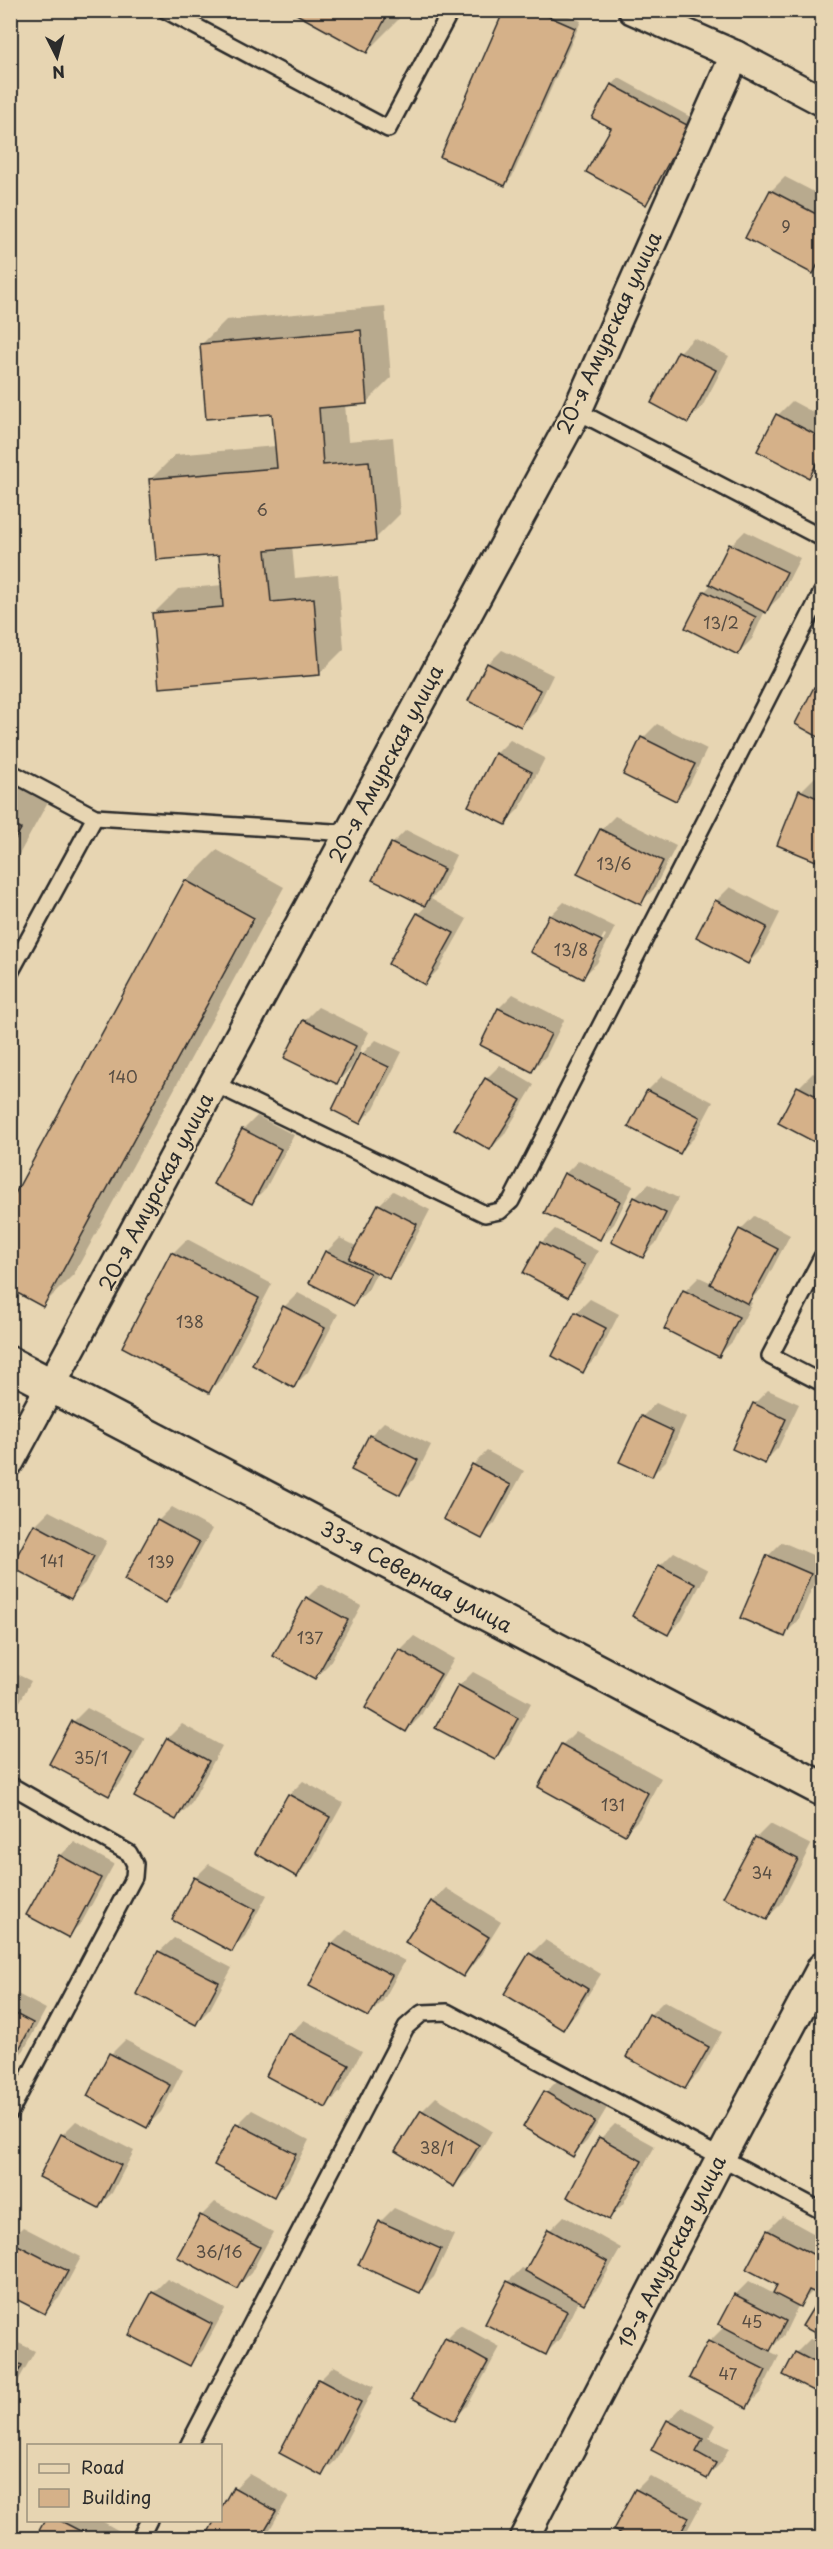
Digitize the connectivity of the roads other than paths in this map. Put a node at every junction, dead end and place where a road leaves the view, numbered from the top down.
1 (165, 10) edge
2 (451, 10) edge
3 (633, 10) edge
4 (735, 55) junction
5 (822, 101) edge
6 (577, 411) junction
7 (822, 538) edge
8 (822, 592) edge
9 (10, 772) edge
10 (95, 817) junction
11 (349, 833) junction
12 (10, 973) edge
13 (214, 1084) junction
14 (822, 1257) edge
15 (10, 1364) edge
16 (822, 1383) edge
17 (51, 1386) junction
18 (10, 1461) edge
19 (10, 1785) edge
20 (822, 1789) edge
21 (822, 1967) edge
22 (10, 2112) edge
23 (721, 2157) junction
24 (822, 2211) edge
25 (189, 2444) edge
26 (148, 2522) edge
27 (140, 2538) edge
28 (524, 2538) edge

1 - 2 lane
3 - 4 street
4 - 5 street
4 - 6 street, 20-я Амурская улица
6 - 7 lane
6 - 11 street, 20-я Амурская улица
8 - 13 lane
9 - 10 lane
10 - 11 lane
10 - 12 lane
11 - 13 street, 20-я Амурская улица
13 - 17 street, 20-я Амурская улица
14 - 16 lane
15 - 17 street, 33-я Северная улица
17 - 18 street, 20-я Амурская улица
17 - 20 street, 33-я Северная улица
19 - 22 lane
21 - 23 street, 19-я Амурская улица
23 - 24 lane
23 - 25 lane
23 - 28 street, 19-я Амурская улица
26 - 27 lane

